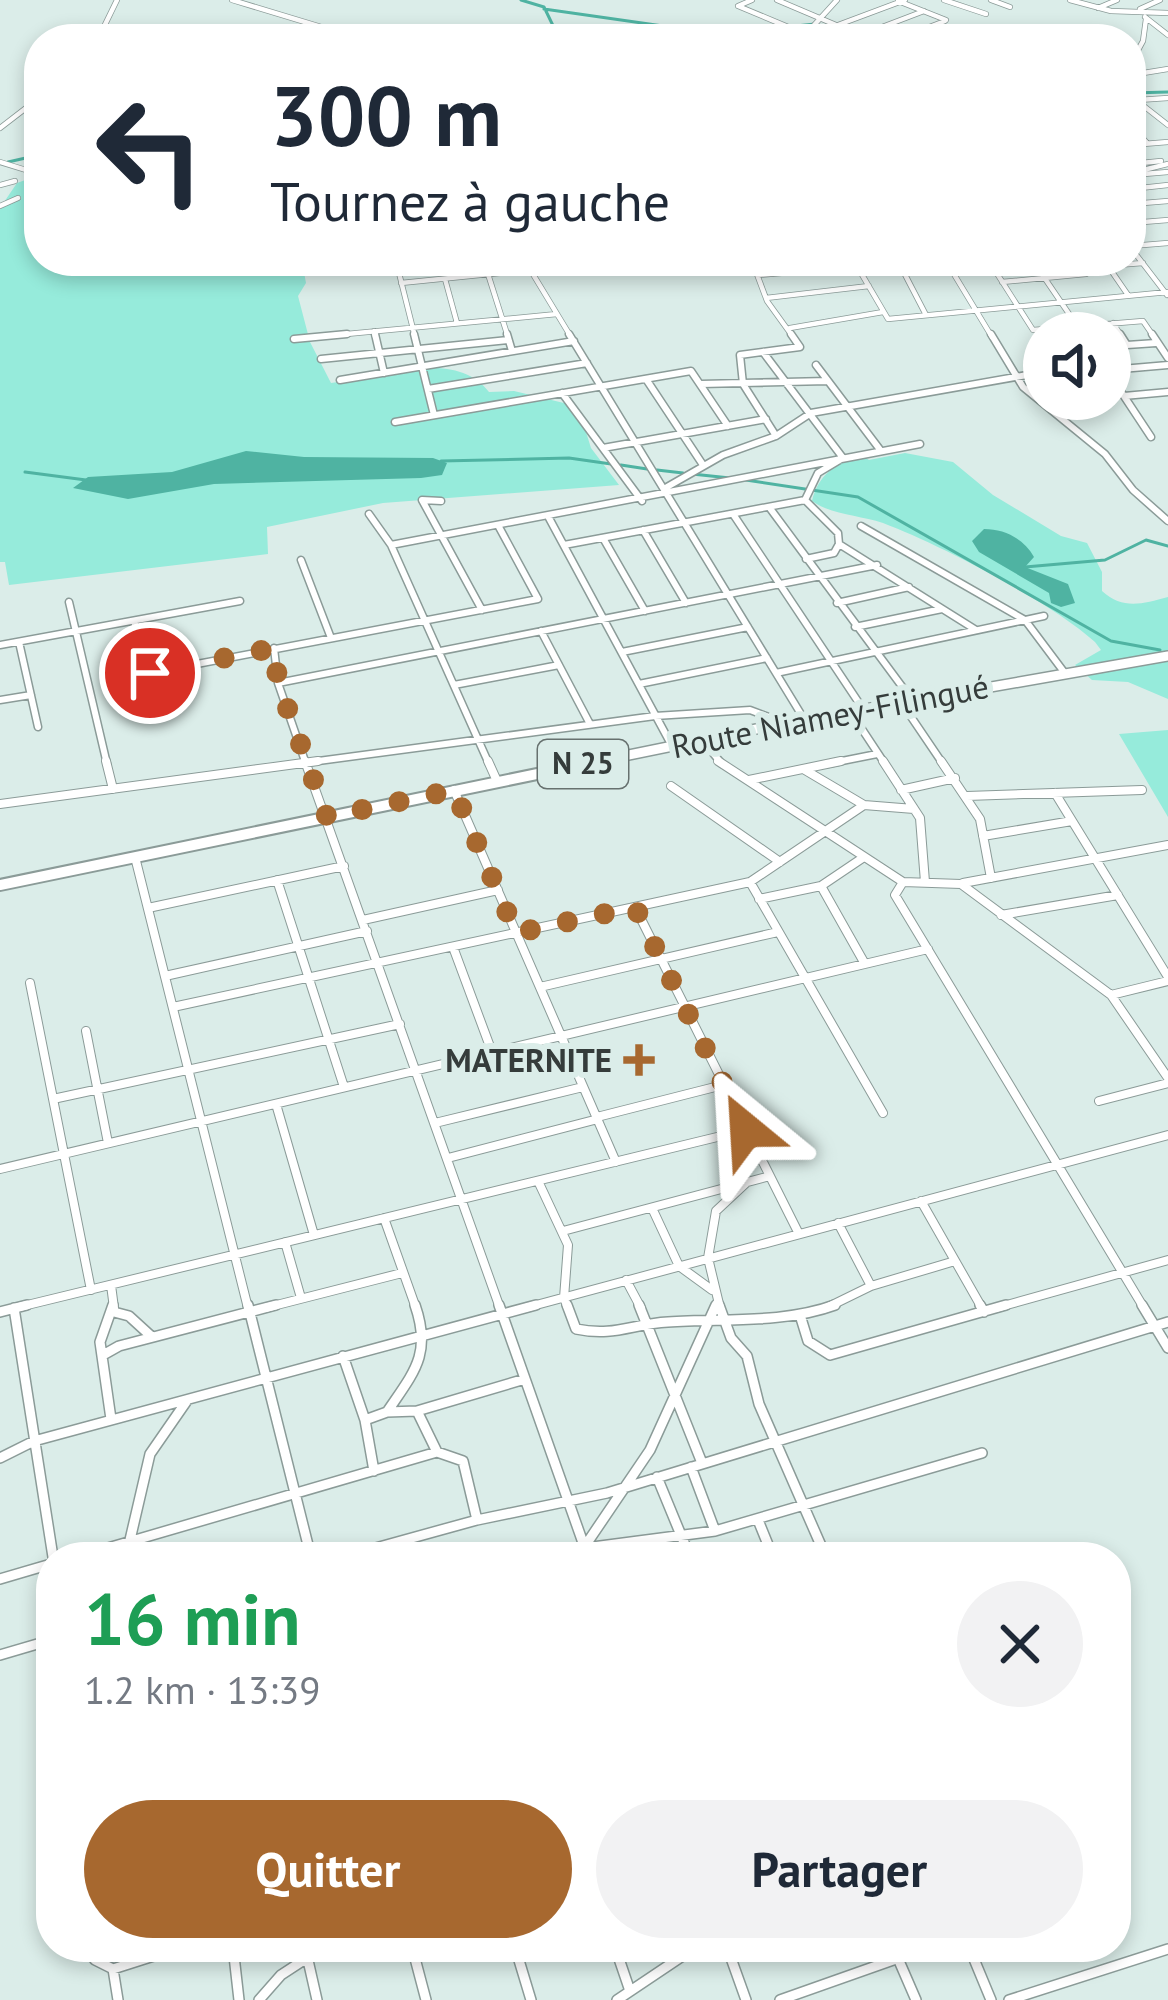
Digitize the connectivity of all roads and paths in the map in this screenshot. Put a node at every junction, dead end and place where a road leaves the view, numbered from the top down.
1 (232, 0) edge
2 (752, 0) edge
3 (777, 0) edge
4 (837, 0) edge
5 (944, 0) edge
6 (991, 0) edge
7 (1070, 0) edge
8 (1117, 0) edge
9 (1157, 0) edge
10 (900, 1) edge
11 (1010, 7) dead end
12 (1098, 8) junction
13 (924, 11) junction
14 (1136, 12) junction
15 (1165, 13) edge
16 (986, 14) dead end
17 (820, 18) junction
18 (1146, 19) junction
19 (311, 24) edge
20 (782, 24) edge
21 (815, 24) edge
22 (833, 24) edge
23 (842, 24) edge
24 (889, 24) edge
25 (936, 24) edge
26 (1146, 24) edge
27 (1168, 35) edge
28 (24, 110) edge
29 (0, 128) edge
30 (1146, 142) edge
31 (1168, 142) edge
32 (1148, 144) joint
33 (15, 181) dead end
34 (0, 185) edge
35 (18, 198) dead end
36 (0, 206) edge
37 (1146, 267) edge
38 (400, 276) edge
39 (466, 276) edge
40 (489, 276) edge
41 (535, 276) edge
42 (758, 276) edge
43 (863, 276) edge
44 (905, 276) edge
45 (954, 276) edge
46 (998, 276) edge
47 (1036, 276) edge
48 (1043, 276) edge
49 (1088, 276) edge
50 (1115, 276) edge
51 (445, 278) junction
52 (1002, 282) junction
53 (401, 283) junction
54 (868, 286) junction
55 (1167, 294) edge
56 (1129, 296) junction
57 (766, 298) junction
58 (1103, 298) junction
59 (1061, 302) junction
60 (1018, 307) junction
61 (974, 311) junction
62 (883, 312) junction
63 (1068, 312) edge
64 (557, 314) junction
65 (926, 315) junction
66 (1023, 315) edge
67 (502, 319) junction
68 (1131, 322) edge
69 (457, 323) junction
70 (412, 328) junction
71 (789, 328) junction
72 (374, 332) junction
73 (294, 339) dead end
74 (508, 340) junction
75 (574, 341) junction
76 (1158, 343) junction
77 (1131, 345) edge
78 (418, 350) junction
79 (512, 351) junction
80 (764, 352) junction
81 (380, 353) junction
82 (321, 359) dead end
83 (1168, 362) edge
84 (587, 364) junction
85 (816, 365) dead end
86 (422, 366) junction
87 (1131, 369) edge
88 (384, 373) junction
89 (1018, 374) junction
90 (1023, 374) edge
91 (646, 379) junction
92 (340, 380) dead end
93 (828, 381) junction
94 (699, 384) junction
95 (743, 384) junction
96 (788, 384) junction
97 (601, 386) junction
98 (428, 389) junction
99 (1168, 392) edge
100 (562, 393) junction
101 (1131, 395) edge
102 (847, 406) junction
103 (1131, 407) edge
104 (811, 412) junction
105 (434, 415) junction
106 (766, 419) junction
107 (395, 422) dead end
108 (728, 426) junction
109 (683, 434) junction
110 (776, 436) junction
111 (1151, 437) dead end
112 (635, 443) junction
113 (920, 444) dead end
114 (603, 448) junction
115 (880, 451) junction
116 (843, 458) junction
117 (704, 465) junction
118 (668, 496) junction
119 (806, 500) junction
120 (441, 501) dead end
121 (642, 501) junction
122 (769, 507) junction
123 (369, 514) dead end
124 (733, 514) junction
125 (549, 518) junction
126 (1168, 521) edge
127 (684, 523) junction
128 (862, 526) dead end
129 (499, 527) junction
130 (643, 530) junction
131 (442, 537) junction
132 (603, 538) junction
133 (839, 544) junction
134 (391, 545) junction
135 (564, 545) junction
136 (806, 559) junction
137 (301, 560) dead end
138 (877, 565) junction
139 (818, 576) junction
140 (778, 584) junction
141 (911, 586) junction
142 (728, 594) junction
143 (240, 601) dead end
144 (69, 602) dead end
145 (837, 602) junction
146 (686, 603) junction
147 (944, 608) junction
148 (482, 610) junction
149 (645, 610) junction
150 (1044, 616) dead end
151 (604, 619) junction
152 (1025, 620) junction
153 (134, 621) junction
154 (427, 621) junction
155 (748, 627) junction
156 (855, 627) junction
157 (976, 630) junction
158 (541, 631) junction
159 (76, 632) junction
160 (331, 638) junction
161 (20, 642) junction
162 (0, 645) edge
163 (274, 648) junction
164 (438, 652) junction
165 (622, 652) junction
166 (872, 652) junction
167 (1168, 656) edge
168 (767, 658) junction
169 (830, 662) junction
170 (559, 664) junction
171 (1064, 672) junction
172 (776, 673) junction
173 (278, 682) junction
174 (638, 684) junction
175 (453, 685) junction
176 (31, 694) junction
177 (0, 700) edge
178 (906, 701) junction
179 (863, 709) junction
180 (850, 711) junction
181 (655, 716) junction
182 (804, 719) junction
183 (785, 723) junction
184 (590, 724) junction
185 (38, 727) dead end
186 (478, 740) junction
187 (702, 740) junction
188 (672, 746) junction
189 (877, 754) junction
190 (306, 763) junction
191 (803, 769) junction
192 (955, 778) junction
193 (747, 780) junction
194 (497, 782) junction
195 (671, 786) dead end
196 (112, 789) junction
197 (454, 790) junction
198 (901, 790) junction
199 (1142, 790) dead end
200 (1055, 793) junction
201 (968, 796) junction
202 (0, 804) edge
203 (864, 806) junction
204 (914, 809) junction
205 (327, 817) junction
206 (1072, 821) junction
207 (826, 831) junction
208 (983, 836) junction
209 (1168, 845) edge
210 (864, 856) junction
211 (135, 857) junction
212 (1095, 859) junction
213 (780, 862) junction
214 (344, 866) junction
215 (991, 878) junction
216 (278, 880) junction
217 (750, 882) junction
218 (903, 882) junction
219 (925, 882) junction
220 (961, 884) junction
221 (0, 885) edge
222 (821, 886) junction
223 (498, 890) junction
224 (1118, 895) junction
225 (760, 898) junction
226 (635, 907) junction
227 (148, 908) junction
228 (1001, 915) junction
229 (363, 920) junction
230 (367, 931) junction
231 (779, 932) junction
232 (516, 933) junction
233 (299, 946) junction
234 (453, 946) junction
235 (928, 949) junction
236 (661, 959) junction
237 (378, 963) junction
238 (865, 964) junction
239 (165, 976) junction
240 (309, 978) junction
241 (805, 978) junction
242 (1168, 979) edge
243 (30, 983) dead end
244 (540, 987) junction
245 (1111, 994) junction
246 (173, 1007) junction
247 (685, 1007) junction
248 (400, 1024) junction
249 (86, 1031) dead end
250 (561, 1036) junction
251 (328, 1040) junction
252 (492, 1052) junction
253 (189, 1070) junction
254 (416, 1070) junction
255 (1168, 1080) edge
256 (724, 1085) junction
257 (583, 1087) junction
258 (344, 1088) junction
259 (98, 1090) junction
260 (53, 1099) junction
261 (1099, 1101) dead end
262 (276, 1104) junction
263 (883, 1113) dead end
264 (597, 1118) junction
265 (202, 1121) junction
266 (435, 1123) junction
267 (746, 1130) junction
268 (1168, 1135) edge
269 (108, 1143) junction
270 (64, 1154) junction
271 (447, 1159) junction
272 (616, 1162) junction
273 (1058, 1165) junction
274 (0, 1169) edge
275 (770, 1177) junction
276 (538, 1180) junction
277 (747, 1182) junction
278 (713, 1189) junction
279 (462, 1199) junction
280 (921, 1202) junction
281 (652, 1208) junction
282 (716, 1211) junction
283 (384, 1218) junction
284 (838, 1223) junction
285 (563, 1231) junction
286 (799, 1234) junction
287 (314, 1235) junction
288 (285, 1242) junction
289 (235, 1255) junction
290 (708, 1258) junction
291 (1168, 1260) edge
292 (955, 1261) junction
293 (676, 1267) junction
294 (402, 1273) junction
295 (1123, 1273) junction
296 (626, 1280) junction
297 (111, 1285) junction
298 (871, 1286) junction
299 (91, 1290) junction
300 (716, 1296) junction
301 (301, 1298) junction
302 (564, 1298) junction
303 (14, 1309) junction
304 (249, 1311) junction
305 (0, 1312) edge
306 (114, 1312) junction
307 (985, 1312) junction
308 (502, 1313) junction
309 (800, 1316) junction
310 (723, 1319) junction
311 (707, 1321) junction
312 (1168, 1322) edge
313 (649, 1325) junction
314 (1154, 1326) junction
315 (425, 1334) junction
316 (152, 1337) junction
317 (1168, 1348) edge
318 (103, 1355) junction
319 (344, 1356) junction
320 (266, 1377) junction
321 (525, 1379) junction
322 (673, 1391) junction
323 (192, 1397) junction
324 (417, 1411) junction
325 (387, 1412) junction
326 (111, 1420) junction
327 (365, 1420) junction
328 (34, 1441) junction
329 (775, 1441) junction
330 (437, 1452) junction
331 (982, 1453) dead end
332 (0, 1458) edge
333 (696, 1465) junction
334 (374, 1471) junction
335 (657, 1477) junction
336 (624, 1487) junction
337 (295, 1495) junction
338 (567, 1499) junction
339 (806, 1506) junction
340 (758, 1519) junction
341 (477, 1520) junction
342 (716, 1531) junction
343 (681, 1532) junction
344 (49, 1542) edge
345 (128, 1542) edge
346 (131, 1542) edge
347 (306, 1542) edge
348 (397, 1542) edge
349 (582, 1542) edge
350 (592, 1542) edge
351 (634, 1542) edge
352 (685, 1542) edge
353 (767, 1542) edge
354 (820, 1542) edge
355 (36, 1567) edge
356 (0, 1579) edge
357 (36, 1644) edge
358 (0, 1654) edge
359 (1168, 1949) edge
360 (1131, 1961) edge
361 (99, 1962) edge
362 (135, 1962) edge
363 (235, 1962) edge
364 (295, 1962) edge
365 (308, 1962) edge
366 (416, 1962) edge
367 (520, 1962) edge
368 (620, 1962) edge
369 (674, 1962) edge
370 (732, 1962) edge
371 (873, 1962) edge
372 (899, 1962) edge
373 (975, 1962) edge
374 (1128, 1962) edge
375 (113, 1969) junction
376 (630, 1991) junction
377 (118, 2000) edge
378 (239, 2000) edge
379 (259, 2000) edge
380 (317, 2000) edge
381 (426, 2000) edge
382 (531, 2000) edge
383 (617, 2000) edge
384 (746, 2000) edge
385 (780, 2000) edge
386 (916, 2000) edge
387 (991, 2000) edge
388 (1010, 2000) edge

1 - 19 street
2 - 20 street
3 - 17 street
4 - 17 street
5 - 16 street
6 - 11 street
7 - 12 street
8 - 12 street
9 - 14 street
9 - 15 street
10 - 13 street
10 - 23 street
12 - 14 street
13 - 24 street
13 - 25 street
14 - 15 street
14 - 18 street
17 - 21 street
17 - 22 street
18 - 26 street
18 - 27 street
28 - 29 street
30 - 32 street
31 - 32 street
33 - 34 street
35 - 36 street
37 - 55 street
38 - 53 street
39 - 51 street
40 - 67 street
41 - 64 street
42 - 57 street
43 - 54 street
44 - 65 street
45 - 61 street
46 - 52 street
47 - 52 street
48 - 59 street
49 - 58 street
50 - 56 street
51 - 53 street
51 - 69 street
52 - 60 street
53 - 70 street
54 - 57 street
54 - 62 street
55 - 56 street
56 - 58 street
57 - 71 street
58 - 59 street
59 - 60 street
59 - 63 street
60 - 61 street
60 - 66 street
61 - 65 street
61 - 89 street
62 - 65 street
62 - 71 street
64 - 67 street
64 - 75 street
67 - 69 street
67 - 74 street
68 - 76 street
69 - 70 street
70 - 72 street
70 - 78 street
71 - 80 street
72 - 73 street
72 - 81 street
74 - 78 street
74 - 79 street
75 - 79 street
75 - 84 street
76 - 77 street
76 - 83 street
78 - 81 street
78 - 86 street
79 - 86 street
80 - 95 street
80 - 96 street
81 - 82 street
81 - 88 street
83 - 87 street
84 - 97 street
84 - 98 street
85 - 93 street
86 - 88 street
86 - 98 street
88 - 92 street
89 - 90 street
89 - 102 street
89 - 126 street
91 - 94 street
91 - 97 street
91 - 109 street
93 - 96 street
93 - 102 street
94 - 95 street
94 - 108 street
95 - 96 street
95 - 106 street
96 - 104 street
97 - 100 street
97 - 112 street
98 - 105 street
99 - 101 street
100 - 105 street
100 - 114 street
102 - 104 street
102 - 115 street
103 - 111 street
104 - 110 street
104 - 116 street
105 - 107 street
106 - 108 street
106 - 110 street
108 - 109 street
109 - 112 street
109 - 117 street
110 - 117 street
112 - 114 street
112 - 118 street
113 - 115 street
114 - 121 street
115 - 116 street
116 - 118 street
116 - 119 street
117 - 118 street
118 - 121 street
118 - 127 street
119 - 122 street
119 - 133 street
120 - 131 street
121 - 125 street
122 - 124 street
122 - 136 street
123 - 134 street
124 - 127 street
124 - 140 street
125 - 129 street
125 - 135 street
127 - 130 street
127 - 142 street
128 - 152 street
129 - 131 street
129 - 148 street
130 - 132 street
130 - 146 street
131 - 134 street
131 - 148 street
132 - 135 street
132 - 149 street
133 - 136 street
133 - 138 street
134 - 154 street
135 - 151 street
136 - 139 street
137 - 160 street
138 - 139 street
138 - 141 street
139 - 140 street
139 - 145 street
140 - 142 street
140 - 169 street
141 - 145 street
141 - 147 street
142 - 146 street
142 - 155 street
143 - 153 street
144 - 159 street
145 - 156 street
146 - 149 street
147 - 156 street
147 - 157 street
148 - 154 street
149 - 151 street
150 - 152 street
151 - 158 street
151 - 165 street
152 - 157 street
152 - 171 street
153 - 159 street
153 - 163 street
154 - 160 street
154 - 164 street
155 - 165 street
155 - 168 street
156 - 166 street
157 - 166 street
158 - 164 street
158 - 170 street
159 - 161 street
159 - 196 street
160 - 163 street
161 - 162 street
161 - 176 street
163 - 173 street
164 - 173 street
164 - 175 street
165 - 174 street
166 - 169 street
166 - 178 street
167 - 171 main road, Route Niamey-Filingué / N 25
168 - 172 street
168 - 174 street
169 - 172 street
169 - 179 street
170 - 175 street
170 - 184 street
171 - 178 main road, Route Niamey-Filingué / N 25
172 - 182 street
173 - 190 street
174 - 181 street
175 - 186 street
176 - 177 street
176 - 185 street
178 - 179 main road, Route Niamey-Filingué / N 25
178 - 192 street
179 - 180 main road, Route Niamey-Filingué / N 25
180 - 182 main road, Route Niamey-Filingué / N 25
180 - 189 street
181 - 183 street
181 - 184 street
181 - 188 street
182 - 183 main road, Route Niamey-Filingué / N 25
183 - 187 main road, Route Niamey-Filingué / N 25
184 - 186 street
186 - 190 street
186 - 194 street
187 - 188 main road, Route Niamey-Filingué / N 25
187 - 193 street
188 - 194 main road, Route Niamey-Filingué / N 25
189 - 191 street
189 - 198 street
190 - 196 street
190 - 205 street
191 - 193 street
191 - 203 street
192 - 198 street
192 - 201 street
193 - 207 street
194 - 197 main road, Route Niamey-Filingué / N 25
195 - 213 street
196 - 202 street
197 - 205 main road, Route Niamey-Filingué / N 25
197 - 223 street
198 - 204 street
199 - 200 street
200 - 201 street
200 - 206 street
201 - 208 street
203 - 204 street
203 - 207 street
204 - 219 street
205 - 211 main road, Route Niamey-Filingué / N 25
205 - 214 street
206 - 208 street
206 - 212 street
207 - 210 street
207 - 213 street
208 - 215 street
209 - 212 street
210 - 218 street
210 - 222 street
211 - 221 main road, Route Niamey-Filingué / N 25
211 - 227 street
212 - 215 street
212 - 224 street
213 - 217 street
214 - 216 street
214 - 229 street
215 - 220 street
216 - 227 street
216 - 233 street
217 - 225 street
217 - 226 street
218 - 219 street
218 - 235 street
219 - 220 street
220 - 228 street
222 - 225 street
222 - 238 street
223 - 229 street
223 - 232 street
224 - 228 street
224 - 242 street
225 - 231 street
226 - 232 street
226 - 236 street
227 - 239 street
228 - 245 street
229 - 230 street
230 - 233 street
230 - 237 street
231 - 236 street
231 - 241 street
232 - 234 street
232 - 244 street
233 - 239 street
233 - 240 street
234 - 237 street
234 - 252 street
235 - 238 street
235 - 273 street
236 - 244 street
236 - 247 street
237 - 240 street
237 - 248 street
238 - 241 street
239 - 246 street
240 - 246 street
240 - 251 street
241 - 247 street
241 - 263 street
242 - 245 street
243 - 260 street
244 - 250 street
245 - 255 street
246 - 253 street
247 - 250 street
247 - 256 street
248 - 251 street
248 - 254 street
249 - 259 street
250 - 252 street
250 - 257 street
251 - 253 street
251 - 258 street
252 - 254 street
253 - 259 street
253 - 265 street
254 - 258 street
254 - 266 street
255 - 261 street
256 - 264 street
256 - 267 street
257 - 264 street
257 - 266 street
258 - 262 street
259 - 260 street
259 - 269 street
260 - 270 street
262 - 265 street
262 - 287 street
264 - 271 street
264 - 272 street
265 - 269 street
265 - 289 street
266 - 271 street
267 - 272 street
267 - 275 street
268 - 273 street
269 - 270 street
270 - 274 street
270 - 299 street
271 - 279 street
272 - 276 street
273 - 280 street
273 - 295 street
275 - 277 street
275 - 286 street
276 - 279 street
276 - 285 street
277 - 278 street
277 - 282 street
278 - 281 street
278 - 282 street
279 - 283 street
279 - 308 street
280 - 284 street
280 - 292 street
281 - 285 street
281 - 293 street
282 - 290 street
283 - 287 street
283 - 294 street
284 - 286 street
284 - 298 street
285 - 302 street
286 - 290 street
287 - 288 street
288 - 289 street
288 - 301 street
289 - 297 street
289 - 304 street
290 - 293 street
290 - 300 street
291 - 295 street
292 - 298 street
292 - 307 street
293 - 296 street
293 - 300 street
294 - 301 street
294 - 315 street
295 - 307 street
295 - 314 street
296 - 302 street
296 - 313 street
297 - 299 street
297 - 306 street
298 - 309 street
299 - 303 street
300 - 310 street
300 - 311 street
301 - 304 street
302 - 308 street
302 - 313 street
303 - 305 street
303 - 328 street
304 - 316 street
304 - 320 street
306 - 316 street
306 - 318 street
307 - 309 street
308 - 315 street
308 - 321 street
309 - 310 street
310 - 311 street
310 - 329 street
311 - 313 street
311 - 322 street
312 - 314 street
313 - 322 street
314 - 317 street
314 - 329 street
315 - 319 street
315 - 325 street
316 - 318 street
318 - 326 street
319 - 320 street
319 - 327 street
320 - 323 street
320 - 337 street
321 - 324 street
321 - 338 street
322 - 333 street
322 - 336 street
323 - 326 street
323 - 345 street
324 - 325 street
324 - 330 street
325 - 327 street
326 - 328 street
327 - 334 street
328 - 332 street
328 - 344 street
329 - 333 street
329 - 339 street
330 - 334 street
330 - 341 street
331 - 339 street
333 - 335 street
333 - 342 street
334 - 337 street
335 - 336 street
335 - 343 street
336 - 338 street
336 - 350 street
337 - 346 street
337 - 347 street
338 - 341 street
338 - 349 street
339 - 340 street
339 - 354 street
340 - 342 street
340 - 353 street
341 - 348 street
342 - 343 street
343 - 351 street
343 - 352 street
355 - 356 street
357 - 358 street
359 - 360 street
361 - 375 street
362 - 375 street
363 - 378 street
364 - 379 street
365 - 380 street
366 - 381 street
367 - 382 street
368 - 376 street
369 - 376 street
370 - 384 street
371 - 385 street
372 - 386 street
373 - 387 street
374 - 388 street
375 - 377 street
376 - 383 street

